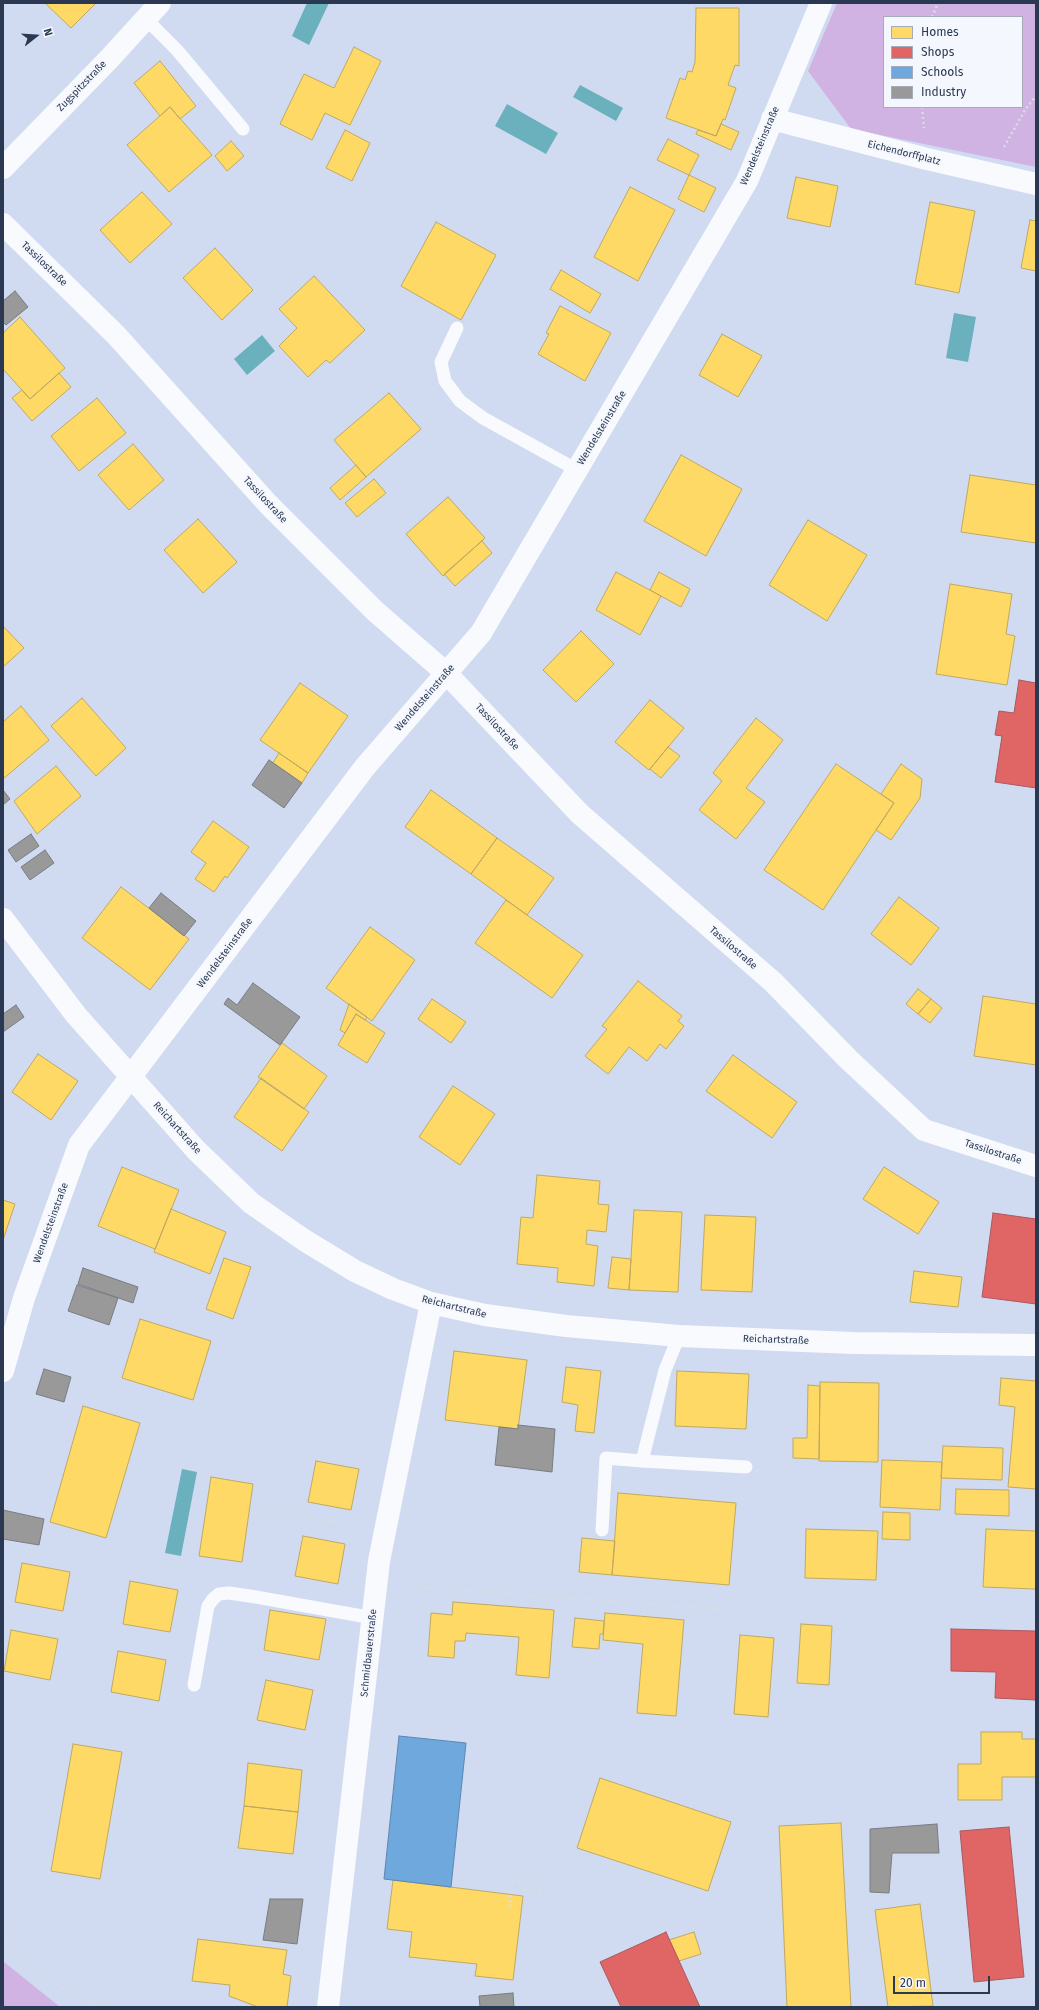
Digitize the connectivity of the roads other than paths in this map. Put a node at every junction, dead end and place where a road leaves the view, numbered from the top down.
1 (160, 3) edge
2 (821, 3) edge
3 (146, 19) junction
4 (772, 119) junction
5 (243, 129) dead end
6 (3, 168) edge
7 (1036, 184) edge
8 (3, 224) edge
9 (457, 328) dead end
10 (577, 470) junction
11 (446, 673) junction
12 (3, 918) edge
13 (131, 1078) junction
14 (1036, 1166) edge
15 (431, 1303) junction
16 (679, 1336) junction
17 (1036, 1345) edge
18 (3, 1370) edge
19 (642, 1460) junction
20 (746, 1467) dead end
21 (602, 1530) dead end
22 (373, 1618) junction
23 (194, 1685) dead end
24 (328, 2007) edge

1 - 3 street, Zugspitzstraße
2 - 4 street, Wendelsteinstraße
3 - 5 lane
3 - 6 street, Zugspitzstraße
4 - 7 street, Eichendorffplatz
4 - 10 street, Wendelsteinstraße
8 - 11 street, Tassilostraße
9 - 10 lane
10 - 11 street, Wendelsteinstraße
11 - 13 street, Wendelsteinstraße
11 - 14 street, Tassilostraße
12 - 13 street, Reichartstraße
13 - 15 street, Reichartstraße
13 - 18 street, Wendelsteinstraße
15 - 16 street, Reichartstraße
15 - 22 street, Schmidbauerstraße
16 - 17 street, Reichartstraße
16 - 19 lane
19 - 20 lane
19 - 21 lane
22 - 23 lane
22 - 24 street, Schmidbauerstraße

